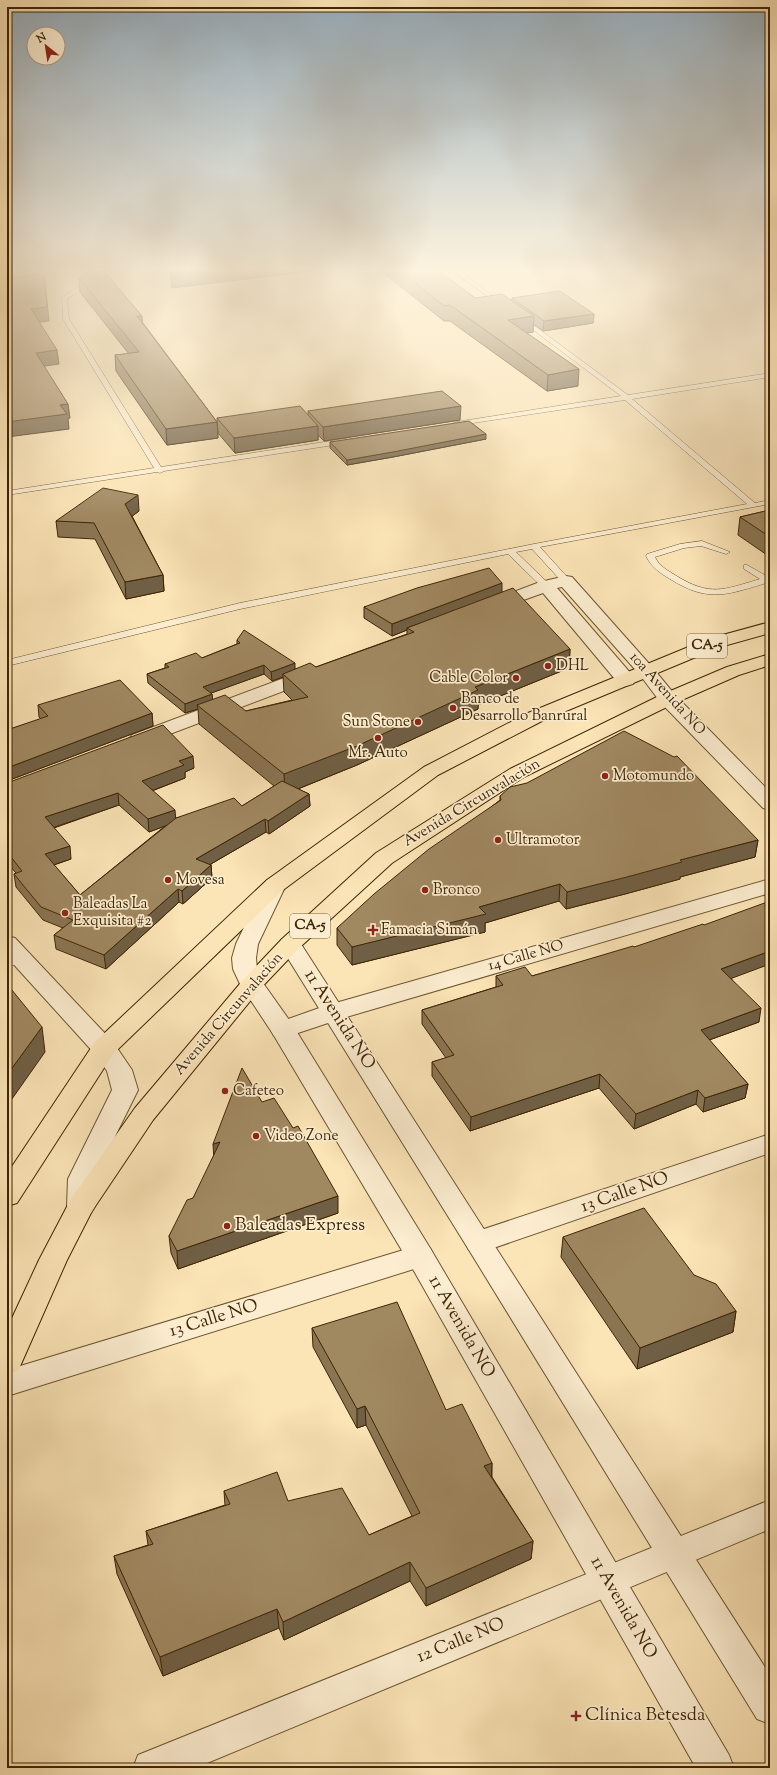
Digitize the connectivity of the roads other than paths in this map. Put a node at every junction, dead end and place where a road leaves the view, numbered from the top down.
1 (87, 353) edge
2 (566, 353) edge
3 (770, 375) edge
4 (626, 397) junction
5 (444, 426) edge
6 (350, 441) edge
7 (160, 471) junction
8 (7, 493) edge
9 (770, 502) edge
10 (753, 506) junction
11 (534, 546) junction
12 (510, 551) junction
13 (726, 552) dead end
14 (747, 567) dead end
15 (566, 581) junction
16 (766, 581) edge
17 (546, 586) junction
18 (770, 589) edge
19 (480, 611) edge
20 (770, 627) edge
21 (770, 659) edge
22 (7, 663) edge
23 (325, 669) edge
24 (646, 671) junction
25 (626, 680) junction
26 (668, 699) junction
27 (125, 744) edge
28 (770, 804) edge
29 (275, 885) junction
30 (770, 886) edge
31 (290, 944) junction
32 (12, 955) edge
33 (252, 984) junction
34 (334, 1012) junction
35 (283, 1030) junction
36 (104, 1048) junction
37 (770, 1143) edge
38 (7, 1196) edge
39 (81, 1206) junction
40 (480, 1242) junction
41 (420, 1256) junction
42 (7, 1362) edge
43 (7, 1383) edge
44 (770, 1514) edge
45 (674, 1553) junction
46 (608, 1581) junction
47 (770, 1706) edge
48 (151, 1768) edge
49 (716, 1768) edge

1 - 7 lane
2 - 4 lane
3 - 4 lane
4 - 5 lane
4 - 10 lane
6 - 7 lane
7 - 8 lane
9 - 10 lane
10 - 11 lane
11 - 12 lane
11 - 15 lane
12 - 17 lane
12 - 22 lane
13 - 16 lane
14 - 16 lane
15 - 17 street
15 - 24 street, 10a Avenida NO
16 - 18 lane
17 - 19 street
17 - 25 street, 10a Avenida NO
20 - 24 highway, CA-5
21 - 26 highway, Avenida Circunvalación / CA-5
23 - 27 street
24 - 25 highway, CA-5
24 - 26 street, 10a Avenida NO
25 - 29 highway, CA-5
26 - 28 street, 10a Avenida NO
26 - 31 highway, Avenida Circunvalación / CA-5
29 - 33 street, 11 Avenida NO
29 - 36 highway, CA-5
30 - 34 street, 14 Calle NO
31 - 33 highway, Avenida Circunvalación / CA-5
31 - 34 street, 11 Avenida NO
32 - 36 street
33 - 35 street, 11 Avenida NO
33 - 39 highway, Avenida Circunvalación / CA-5
34 - 35 street, 14 Calle NO
34 - 40 street, 11 Avenida NO
35 - 41 street, 11 Avenida NO
36 - 38 highway, CA-5
36 - 39 street
37 - 40 street, 13 Calle NO
39 - 42 highway, Avenida Circunvalación / CA-5
40 - 45 street, 11 Avenida NO
41 - 43 street, 13 Calle NO
41 - 46 street, 11 Avenida NO
44 - 45 street, 12 Calle NO
45 - 46 street, 12 Calle NO
45 - 47 street, 11 Avenida NO
46 - 48 street, 12 Calle NO
46 - 49 street, 11 Avenida NO

